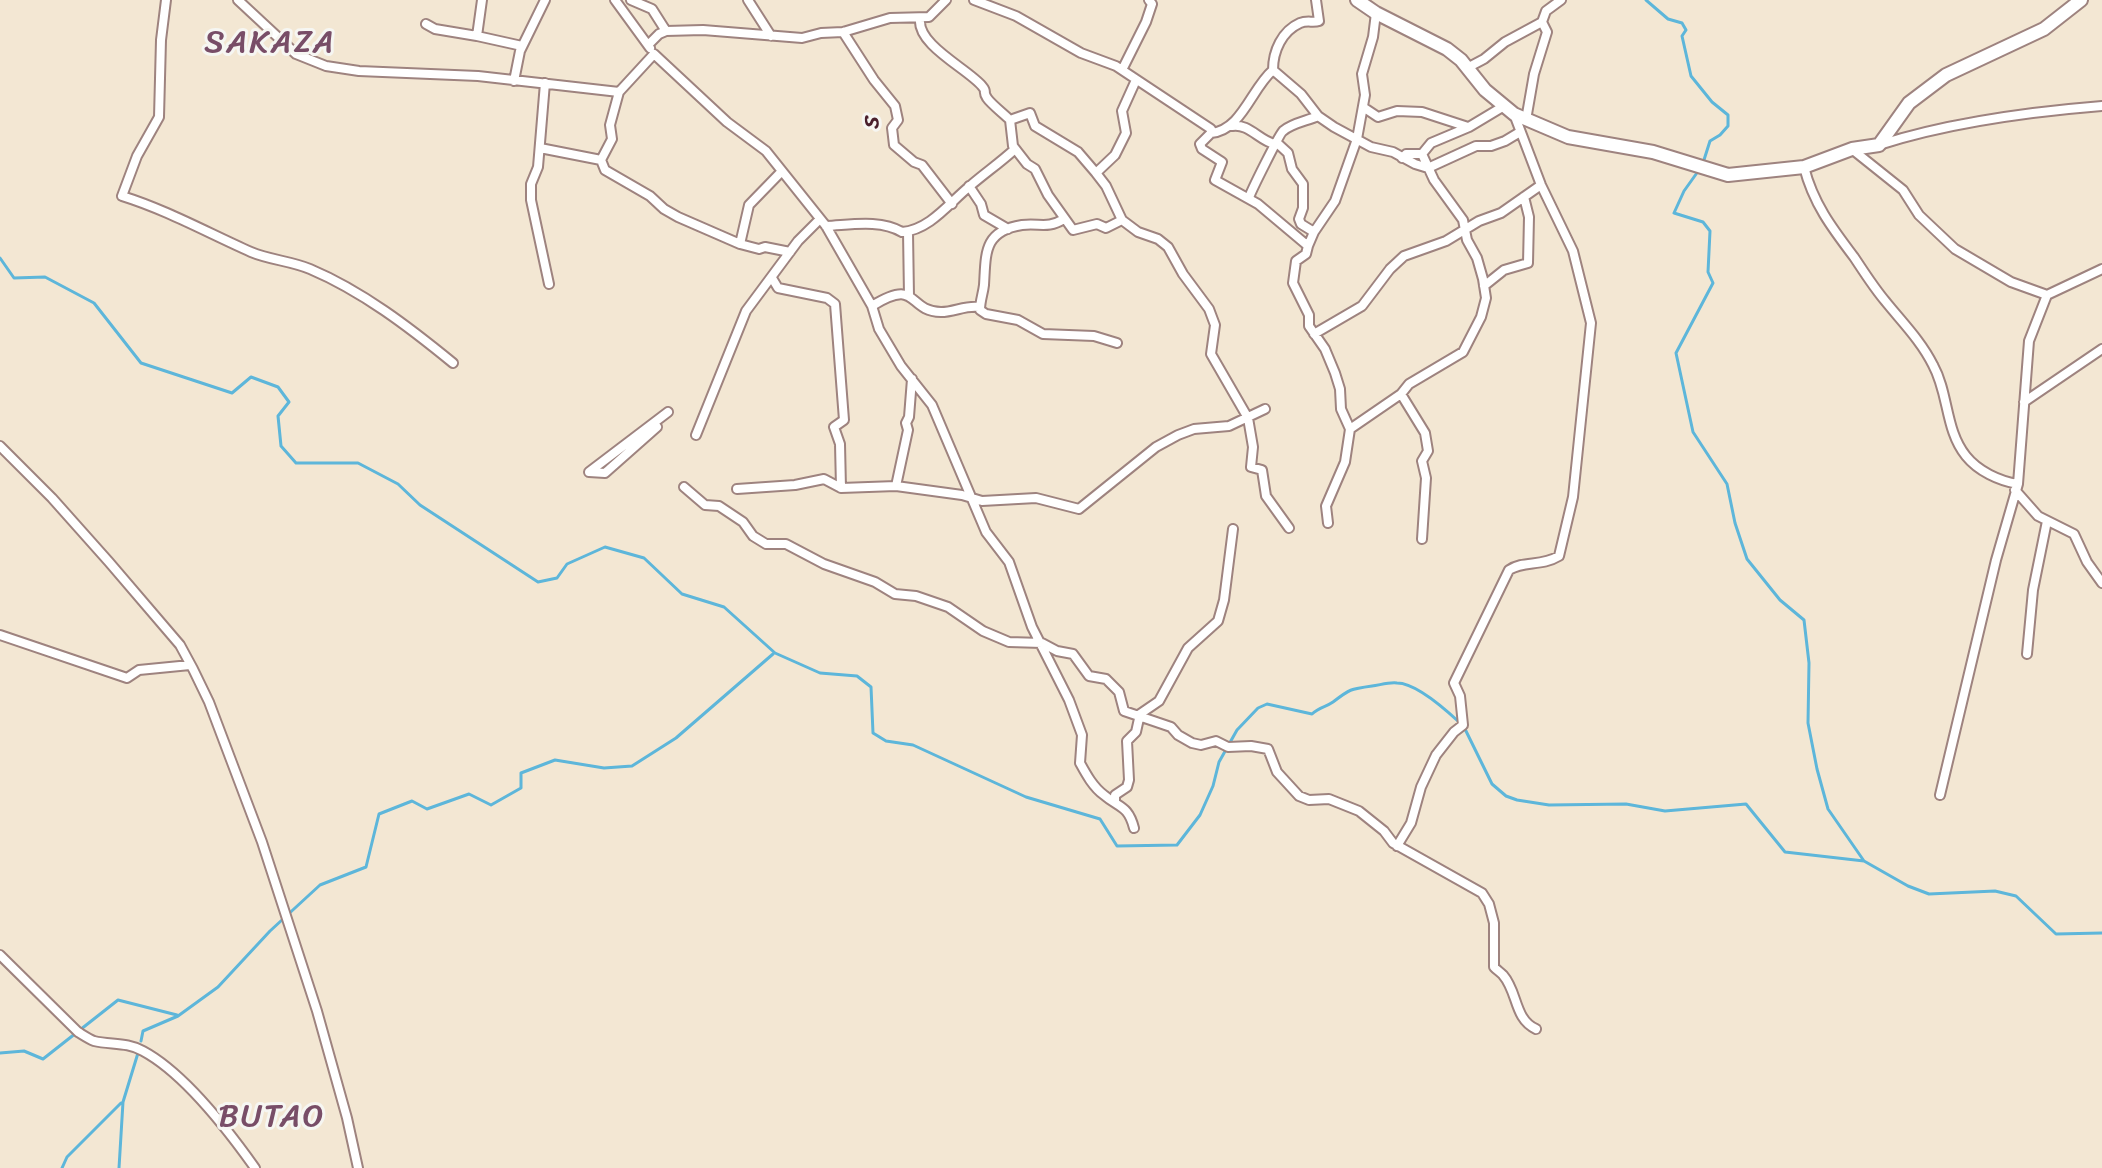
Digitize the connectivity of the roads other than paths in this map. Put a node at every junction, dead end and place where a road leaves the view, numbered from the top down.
1 (166, 0) edge
2 (238, 0) edge
3 (482, 0) edge
4 (545, 0) edge
5 (615, 0) edge
6 (631, 0) edge
7 (748, 0) edge
8 (946, 0) edge
9 (974, 0) edge
10 (1149, 0) edge
11 (1316, 0) edge
12 (1357, 0) edge
13 (1561, 0) edge
14 (2081, 0) edge
15 (1376, 13) junction
16 (920, 19) junction
17 (1542, 22) junction
18 (426, 24) dead end
19 (666, 31) junction
20 (843, 32) junction
21 (477, 36) junction
22 (771, 36) junction
23 (648, 45) junction
24 (522, 46) junction
25 (654, 54) junction
26 (1467, 68) junction
27 (1122, 70) junction
28 (1273, 70) junction
29 (1136, 80) junction
30 (514, 81) junction
31 (545, 83) junction
32 (619, 92) junction
33 (2102, 106) edge
34 (1363, 107) junction
35 (1515, 113) junction
36 (1318, 116) junction
37 (1010, 120) junction
38 (1232, 126) junction
39 (1469, 127) junction
40 (1520, 132) junction
41 (1211, 133) junction
42 (1357, 139) junction
43 (1275, 143) junction
44 (1879, 145) junction
45 (540, 148) junction
46 (1015, 149) junction
47 (1852, 149) junction
48 (1422, 154) junction
49 (1402, 158) junction
50 (601, 160) junction
51 (1804, 167) junction
52 (1428, 168) junction
53 (782, 171) junction
54 (1096, 173) junction
55 (1541, 185) junction
56 (969, 186) junction
57 (1524, 197) junction
58 (1249, 198) junction
59 (952, 204) junction
60 (1064, 219) junction
61 (1122, 220) junction
62 (823, 222) junction
63 (1466, 227) junction
64 (1008, 229) junction
65 (908, 232) junction
66 (1314, 232) junction
67 (740, 244) junction
68 (1308, 246) junction
69 (790, 252) junction
70 (2102, 269) edge
71 (772, 278) junction
72 (549, 284) dead end
73 (1484, 286) junction
74 (2047, 295) junction
75 (909, 296) junction
76 (872, 306) junction
77 (979, 307) junction
78 (1314, 334) junction
79 (1117, 343) dead end
80 (2102, 349) edge
81 (453, 363) dead end
82 (912, 379) junction
83 (1401, 394) junction
84 (2024, 402) junction
85 (1265, 409) dead end
86 (668, 412) dead end
87 (1248, 418) junction
88 (657, 427) dead end
89 (1350, 429) junction
90 (696, 435) dead end
91 (0, 446) edge
92 (896, 486) junction
93 (684, 487) dead end
94 (2017, 487) junction
95 (841, 488) junction
96 (737, 489) dead end
97 (972, 498) junction
98 (2047, 521) junction
99 (1328, 523) dead end
100 (1289, 528) dead end
101 (1233, 529) dead end
102 (1422, 539) dead end
103 (2102, 583) edge
104 (0, 635) edge
105 (1042, 643) junction
106 (2027, 654) dead end
107 (190, 665) junction
108 (1138, 718) junction
109 (1940, 795) dead end
110 (1115, 801) junction
111 (1134, 828) dead end
112 (1397, 846) junction
113 (0, 955) edge
114 (1536, 1029) dead end
115 (255, 1168) edge
116 (358, 1168) edge

1 - 81 street
2 - 30 street
3 - 21 street
4 - 24 street
5 - 23 street
6 - 19 street
7 - 22 street
8 - 16 street
9 - 27 street
10 - 27 street
11 - 28 street
12 - 15 street
13 - 17 street
14 - 44 street
15 - 26 street
15 - 34 street
16 - 20 street
16 - 37 street
17 - 26 street
17 - 35 street
18 - 21 street
19 - 22 street
19 - 23 street
20 - 22 street
20 - 59 street, s
21 - 24 street
23 - 25 street
24 - 30 street
25 - 32 street
25 - 53 street
26 - 35 street
27 - 29 street
28 - 36 street
28 - 38 street
29 - 41 street
29 - 54 street
30 - 31 street
31 - 32 street
31 - 45 street
32 - 50 street
33 - 44 street
34 - 39 street
34 - 42 street
35 - 39 street
35 - 40 street
35 - 51 street
36 - 42 street
36 - 43 street
37 - 46 street
37 - 54 street
38 - 41 street
38 - 43 street
39 - 48 street
40 - 52 street
40 - 55 street
41 - 58 street
42 - 49 street
42 - 66 street
43 - 58 street
43 - 66 street
44 - 47 street
45 - 50 street
45 - 72 street
46 - 56 street
46 - 60 street
47 - 51 street
47 - 74 street
48 - 49 street
48 - 52 street
49 - 52 street
50 - 67 street
51 - 94 street
52 - 63 street
53 - 62 street
53 - 67 street
54 - 61 street
55 - 57 street
55 - 112 street
56 - 59 street
56 - 64 street
57 - 63 street
57 - 73 street
58 - 68 street
59 - 65 street
60 - 61 street
60 - 64 street
61 - 87 street
62 - 65 street
62 - 69 street
62 - 76 street
63 - 73 street
63 - 78 street
64 - 77 street
65 - 75 street
66 - 68 street
67 - 69 street
68 - 78 street
69 - 71 street
70 - 74 street
71 - 90 street
71 - 95 street
73 - 83 street
74 - 84 street
75 - 76 street
75 - 77 street
76 - 82 street
77 - 79 street
78 - 89 street
80 - 84 street
82 - 92 street
82 - 97 street
83 - 89 street
83 - 102 street
84 - 94 street
85 - 87 street
86 - 88 street
87 - 97 street
87 - 100 street
89 - 99 street
91 - 107 street
92 - 95 street
92 - 97 street
93 - 105 street
94 - 98 street
94 - 109 street
95 - 96 street
97 - 105 street
98 - 103 street
98 - 106 street
101 - 108 street
104 - 107 street
105 - 108 street
105 - 110 street
107 - 116 street
108 - 110 street
108 - 112 street
110 - 111 street
112 - 114 street
113 - 115 street

